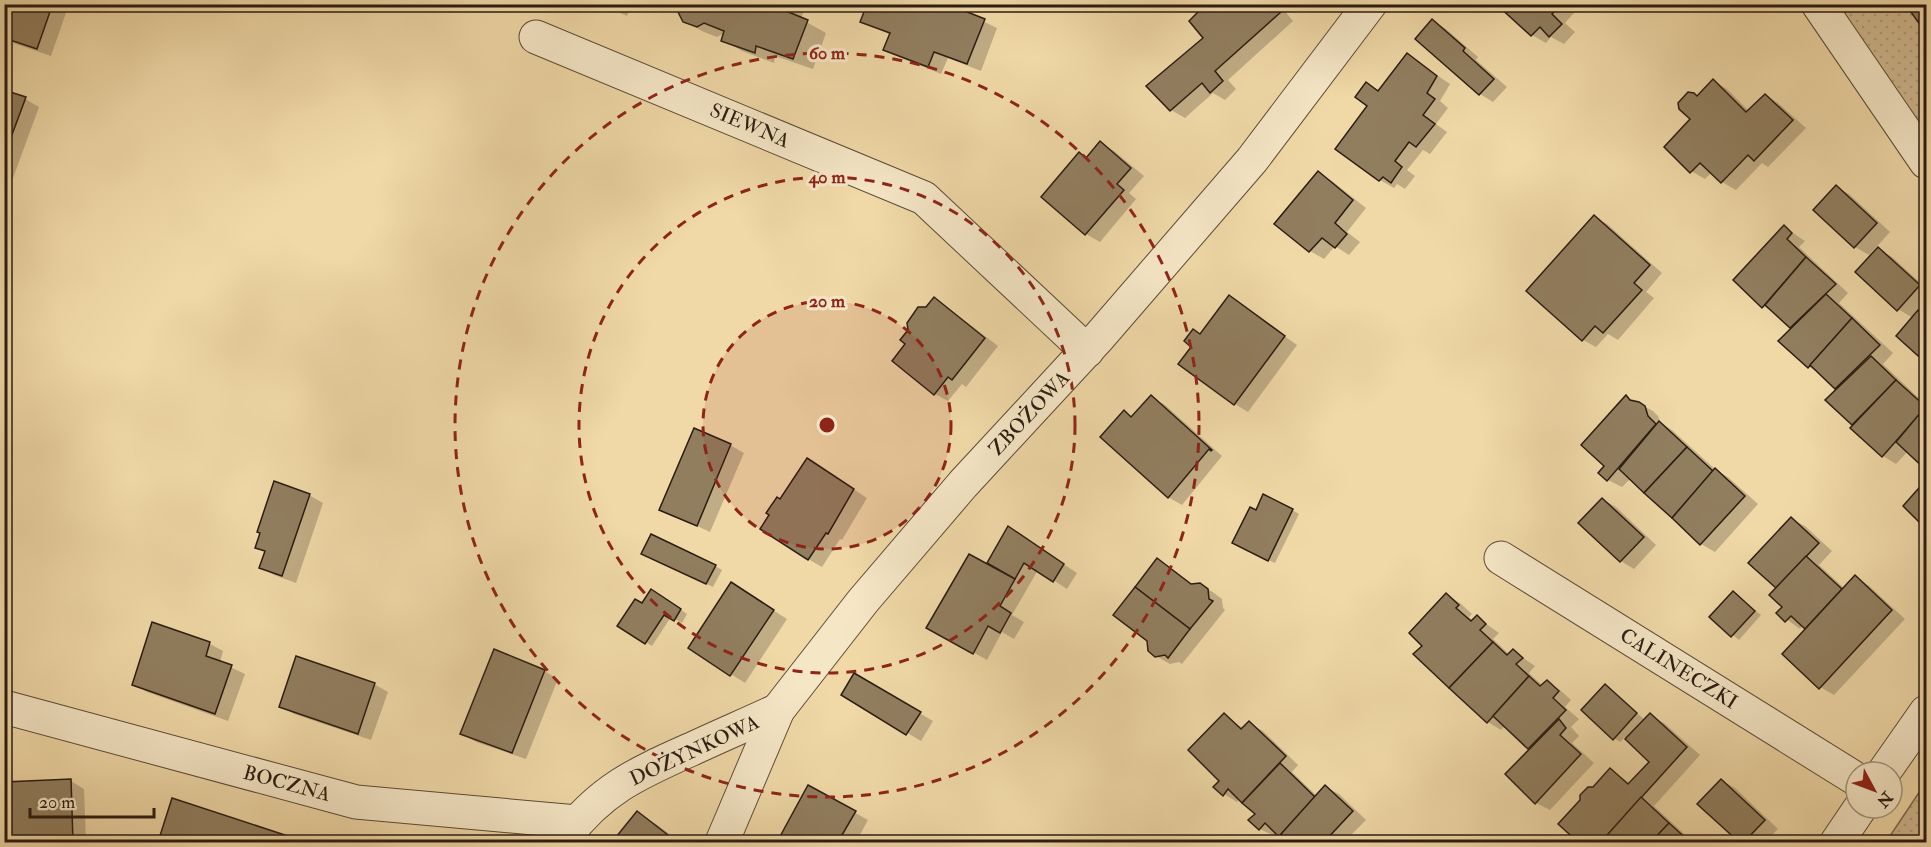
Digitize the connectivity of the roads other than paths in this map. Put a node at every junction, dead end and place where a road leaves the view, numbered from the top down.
1 (1370, 4) edge
2 (1818, 4) edge
3 (536, 37) dead end
4 (1926, 162) edge
5 (1087, 351) junction
6 (1501, 558) dead end
7 (4, 706) edge
8 (778, 710) junction
9 (1926, 712) edge
10 (1892, 760) edge
11 (1844, 772) edge
12 (1852, 820) edge
13 (569, 832) edge
14 (722, 843) edge
15 (1837, 843) edge

1 - 5 street, ZBOŻOWA
2 - 4 street
3 - 5 street, SIEWNA
5 - 8 street, ZBOŻOWA
6 - 11 street, CALINECZKI
7 - 13 street, BOCZNA
8 - 13 street, DOŻYNKOWA
8 - 14 street, ZBOŻOWA
9 - 10 street
12 - 15 street

